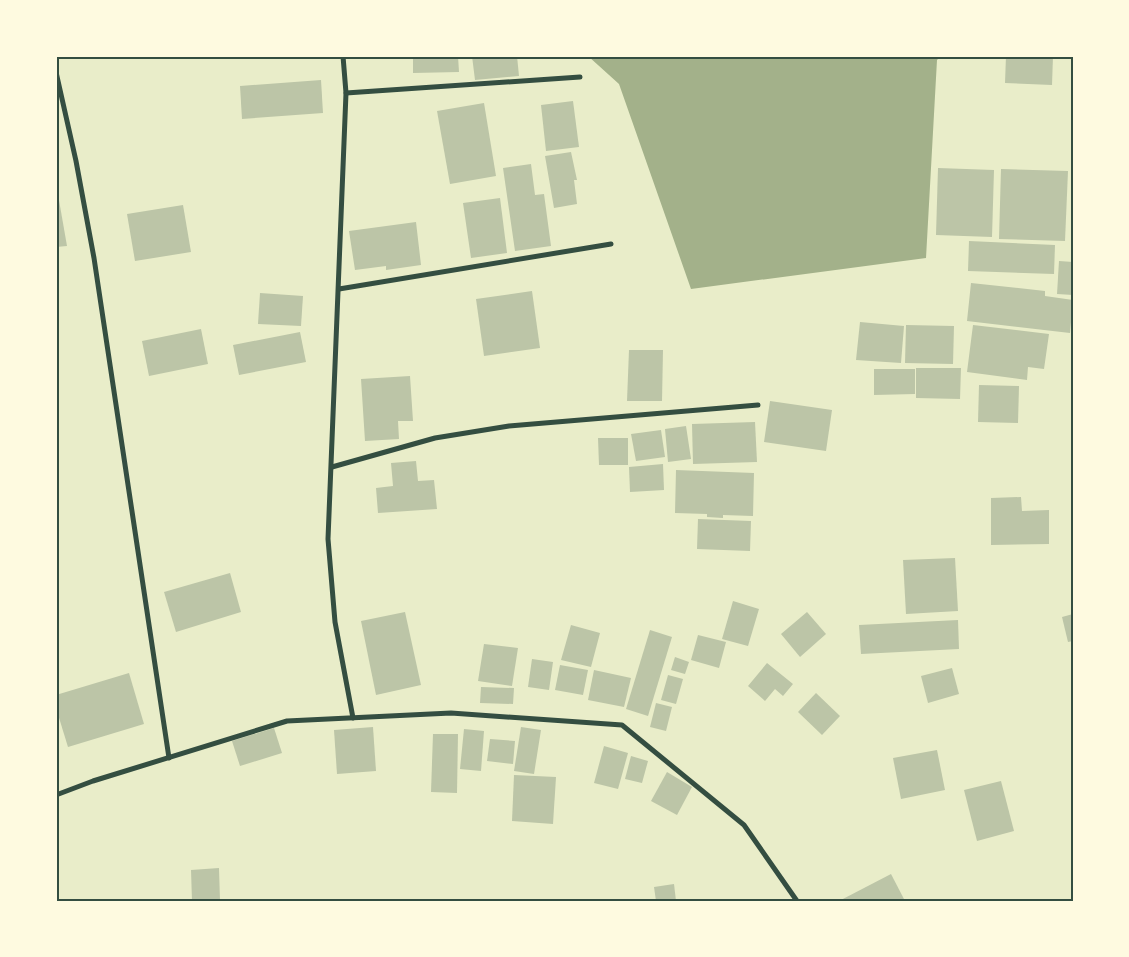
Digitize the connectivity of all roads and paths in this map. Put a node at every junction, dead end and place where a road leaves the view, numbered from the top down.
1 (343, 56) edge
2 (56, 72) edge
3 (580, 77) dead end
4 (346, 93) junction
5 (611, 244) dead end
6 (339, 289) junction
7 (758, 405) dead end
8 (332, 467) junction
9 (353, 718) junction
10 (169, 758) junction
11 (56, 795) edge
12 (797, 901) edge

1 - 4 street
2 - 10 street
3 - 4 street
4 - 6 street
5 - 6 street
6 - 8 street
7 - 8 street
8 - 9 street
9 - 10 street
9 - 12 street
10 - 11 street

